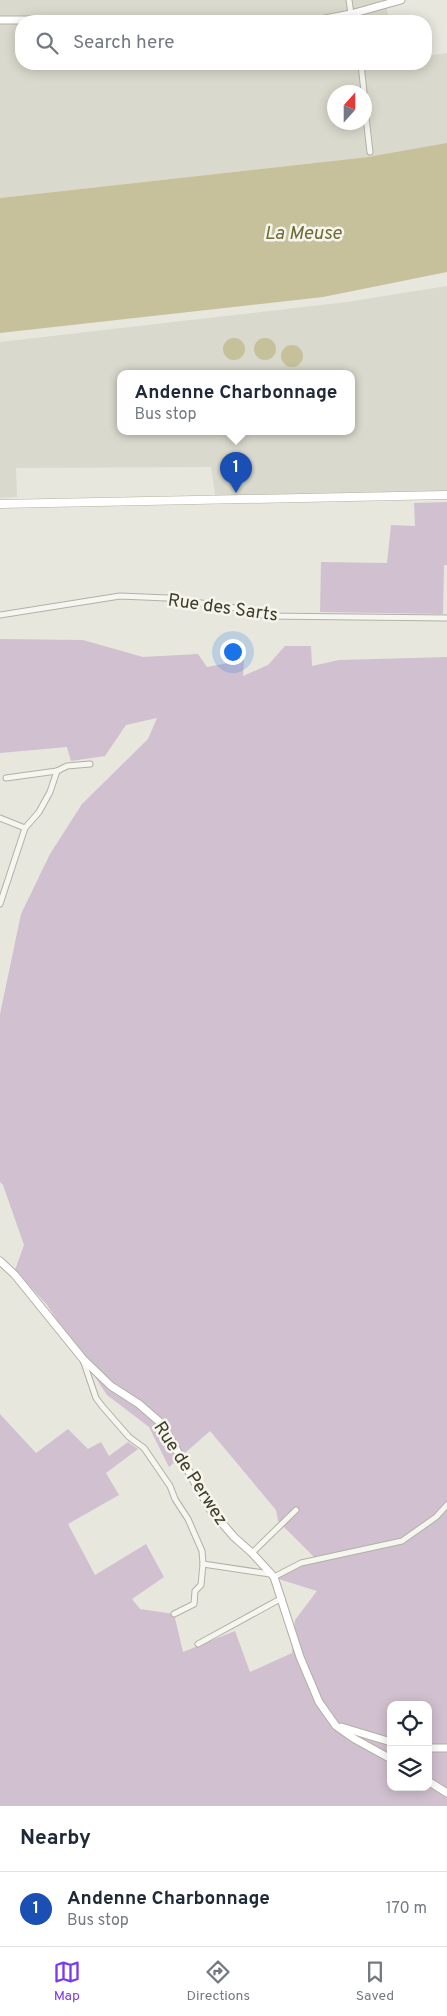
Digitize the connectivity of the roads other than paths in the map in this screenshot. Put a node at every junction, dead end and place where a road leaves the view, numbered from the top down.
1 (349, 0) edge
2 (401, 0) edge
3 (351, 14) junction
4 (346, 15) edge
5 (0, 20) edge
6 (15, 20) edge
7 (361, 70) edge
8 (363, 85) edge
9 (367, 130) edge
10 (370, 152) dead end
11 (447, 495) edge
12 (0, 504) edge
13 (0, 615) edge
14 (447, 618) edge
15 (90, 764) dead end
16 (57, 771) junction
17 (6, 778) dead end
18 (0, 818) edge
19 (25, 828) junction
20 (0, 904) edge
21 (0, 1261) edge
22 (83, 1359) junction
23 (447, 1504) edge
24 (296, 1510) dead end
25 (252, 1553) junction
26 (203, 1564) junction
27 (272, 1575) junction
28 (282, 1598) junction
29 (174, 1614) dead end
30 (198, 1644) dead end
31 (336, 1726) junction
32 (387, 1741) edge
33 (432, 1748) edge
34 (447, 1748) edge
35 (387, 1757) edge
36 (432, 1784) edge
37 (447, 1793) edge

1 - 3 street
2 - 3 street
3 - 4 street
5 - 6 street
7 - 8 street
9 - 10 street
11 - 12 main road
13 - 14 street, Rue des Sarts
15 - 16 street
16 - 17 street
16 - 19 street
18 - 19 street
19 - 20 street
21 - 22 street, Rue de Perwez
22 - 25 street, Rue de Perwez
22 - 26 street, Rue de Perwez
23 - 27 street
24 - 25 street
25 - 27 street, Rue de Perwez
26 - 27 street
26 - 29 street, Rue de Perwez
27 - 28 street, Rue de Perwez
28 - 30 street
28 - 31 street, Rue de Perwez
31 - 32 street
31 - 35 street
33 - 34 street
36 - 37 street

